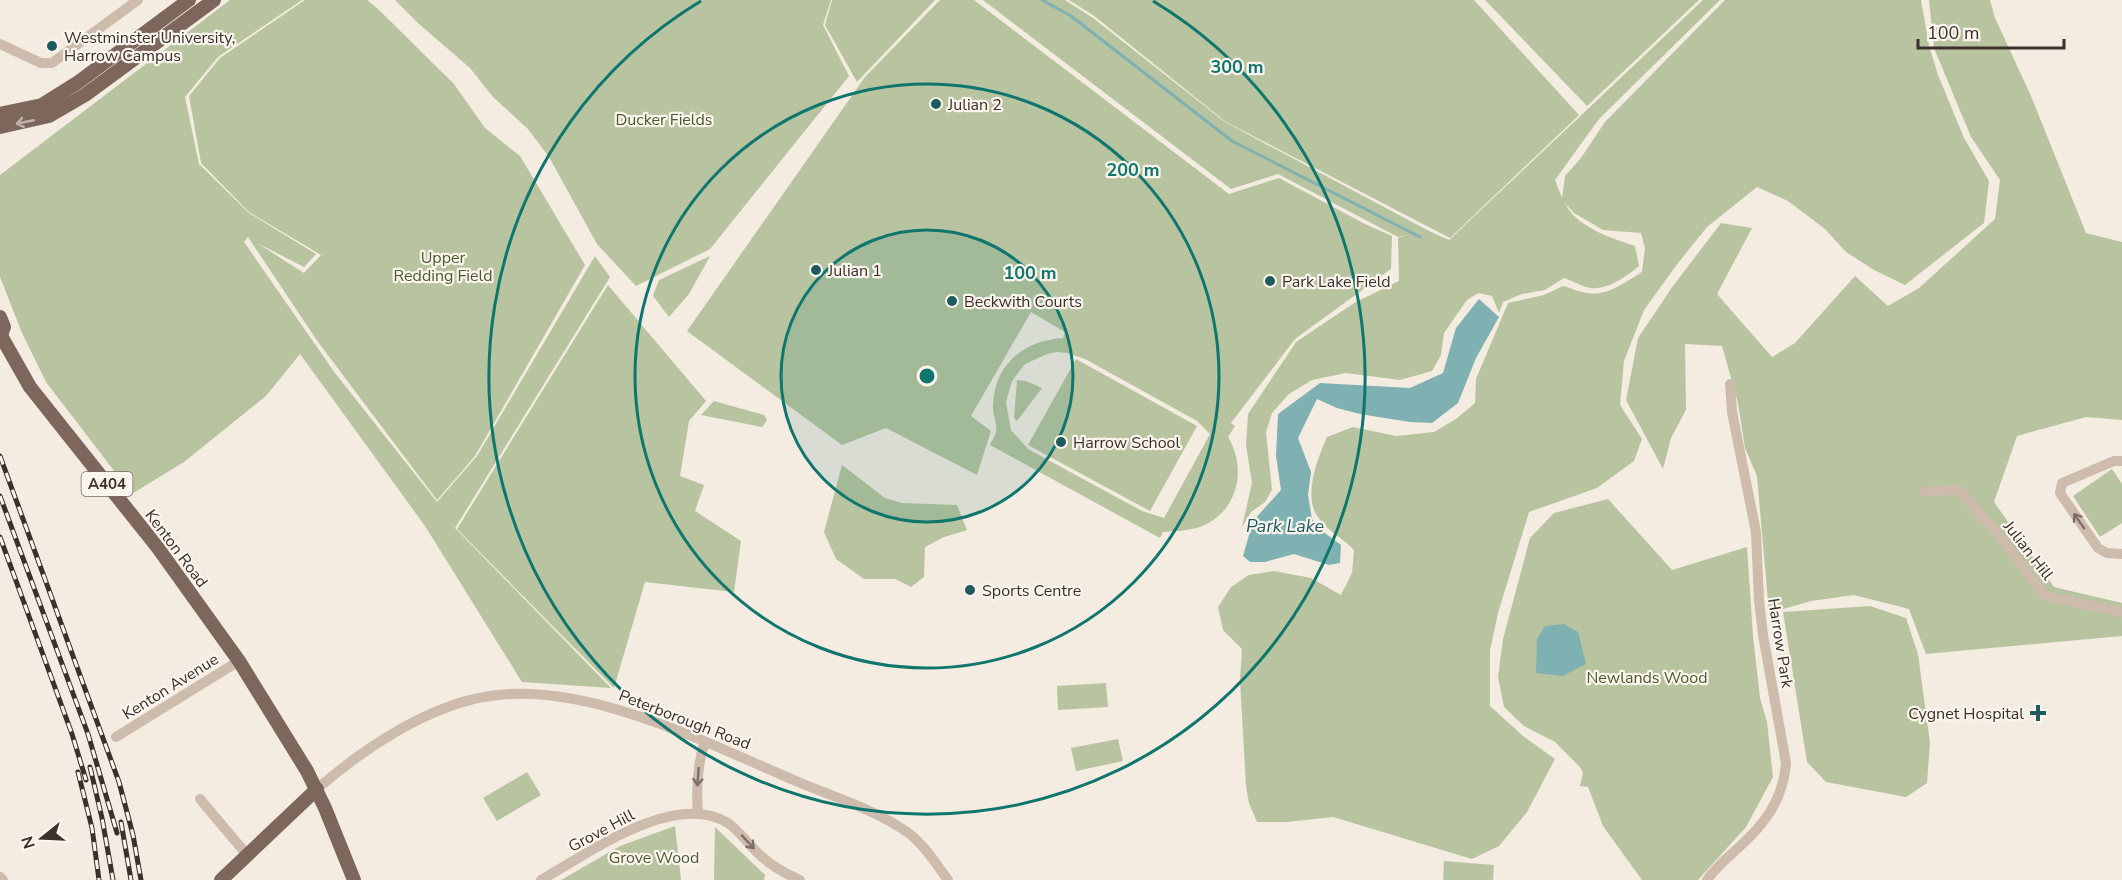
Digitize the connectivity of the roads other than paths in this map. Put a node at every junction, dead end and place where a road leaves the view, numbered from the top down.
1 (138, 0) edge
2 (189, 0) edge
3 (214, 0) edge
4 (0, 44) edge
5 (0, 114) edge
6 (0, 127) edge
7 (0, 317) edge
8 (0, 334) edge
9 (1730, 384) dead end
10 (2122, 461) edge
11 (1925, 492) dead end
12 (2122, 554) edge
13 (2122, 612) edge
14 (239, 662) junction
15 (116, 737) dead end
16 (705, 741) junction
17 (316, 789) junction
18 (200, 799) dead end
19 (698, 814) junction
20 (248, 856) junction
21 (220, 880) edge
22 (354, 880) edge
23 (541, 880) edge
24 (800, 880) edge
25 (948, 880) edge
26 (1707, 880) edge

1 - 4 street
2 - 5 main road
3 -> 6 main road
7 - 8 main road, Kenton Road / A404
8 - 14 main road, Kenton Road / A404
9 - 26 street, Harrow Park
12 -> 10 street
11 - 13 street, Julian Hill
14 - 15 street, Kenton Avenue
14 - 17 main road, Kenton Road / A404
16 - 17 street, Peterborough Road
16 -> 19 street
16 - 25 street, Peterborough Road
17 - 20 main road, Peterborough Road
17 - 22 main road, A404
18 - 20 street
19 - 23 street, Grove Hill
19 -> 24 street, Grove Hill
20 - 21 main road, Peterborough Road

